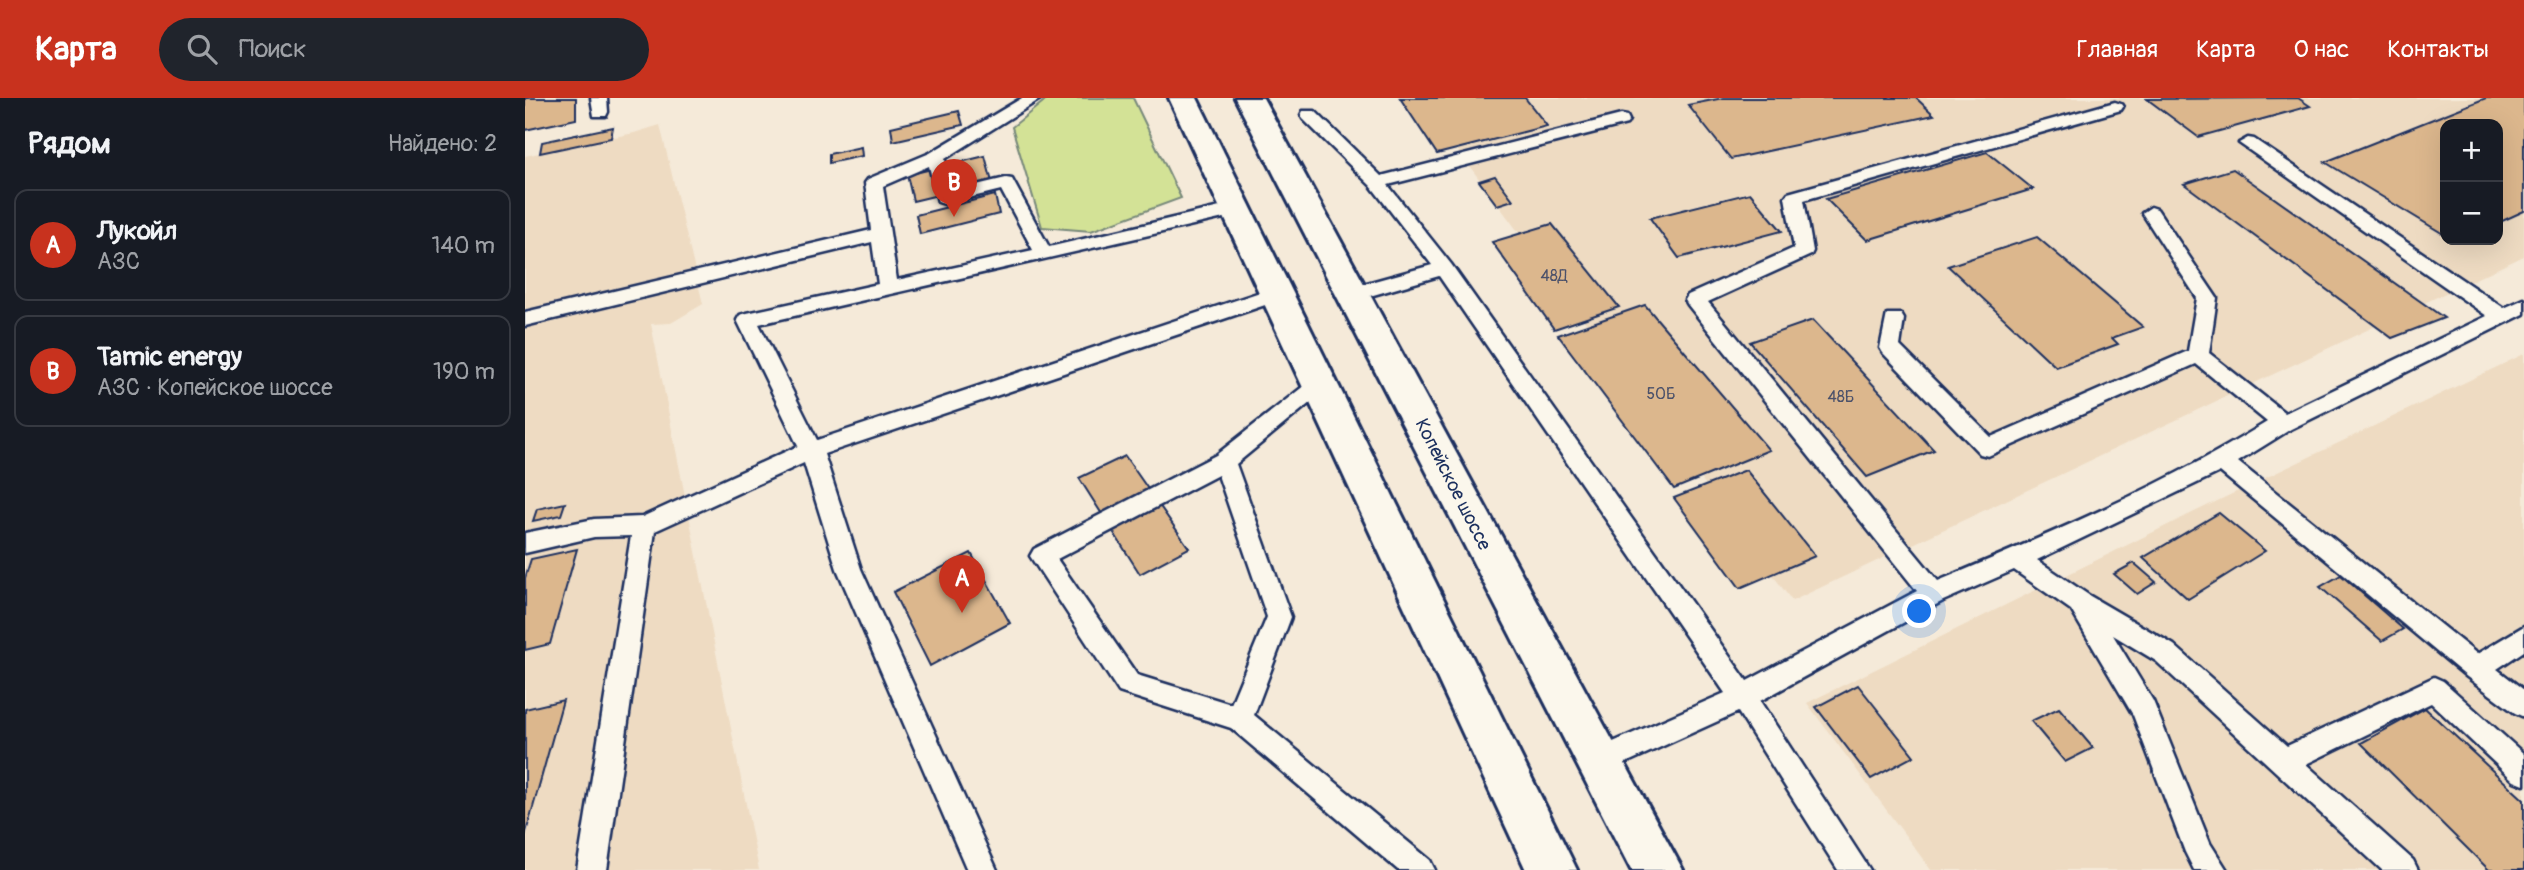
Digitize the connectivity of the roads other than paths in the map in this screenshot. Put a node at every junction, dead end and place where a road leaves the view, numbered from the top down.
1 (1034, 98) edge
2 (1183, 98) edge
3 (1249, 98) edge
4 (2115, 107) dead end
5 (1309, 115) dead end
6 (1621, 120) dead end
7 (2248, 143) dead end
8 (936, 157) junction
9 (1377, 182) junction
10 (1237, 209) junction
11 (2151, 214) dead end
12 (881, 234) junction
13 (1044, 254) junction
14 (1444, 268) junction
15 (888, 289) junction
16 (1279, 293) junction
17 (1356, 293) junction
18 (2524, 306) edge
19 (2502, 316) junction
20 (525, 319) edge
21 (1894, 319) dead end
22 (2198, 355) junction
23 (1321, 383) junction
24 (2283, 423) junction
25 (811, 450) junction
26 (1224, 461) junction
27 (2222, 461) junction
28 (644, 526) junction
29 (525, 543) edge
30 (2017, 559) junction
31 (1934, 594) junction
32 (2081, 603) junction
33 (2524, 637) edge
34 (2476, 669) junction
35 (1744, 697) junction
36 (2524, 705) edge
37 (1239, 719) junction
38 (2284, 761) junction
39 (1598, 762) junction
40 (2524, 772) edge
41 (592, 870) edge
42 (982, 870) edge
43 (1420, 870) edge
44 (1552, 870) edge
45 (1658, 870) edge
46 (1855, 870) edge
47 (2212, 870) edge
48 (2403, 870) edge

1 - 8 lane
2 - 10 main road
3 - 17 main road, Копейское шоссе
4 - 31 lane
5 - 9 lane
6 - 9 lane
7 - 19 lane
8 - 12 lane
8 - 13 lane
9 - 14 lane
10 - 13 lane
10 - 16 main road
11 - 22 lane
12 - 15 lane
12 - 20 lane
13 - 15 lane
14 - 17 lane
14 - 35 lane
15 - 25 lane
16 - 23 main road
16 - 25 lane
17 - 39 main road, Копейское шоссе
18 - 19 lane
19 - 24 lane
21 - 22 lane
22 - 24 lane
23 - 26 lane
23 - 44 main road
24 - 27 lane
25 - 28 lane
25 - 42 lane
26 - 37 lane
26 - 37 lane
27 - 30 lane
27 - 34 lane
28 - 29 lane
28 - 41 lane
30 - 31 lane
30 - 32 lane
31 - 35 lane
32 - 38 lane
32 - 47 lane
33 - 34 lane
34 - 36 lane
35 - 39 lane
35 - 46 lane
37 - 43 lane
38 - 40 lane
38 - 48 lane
39 - 45 main road, Копейское шоссе

